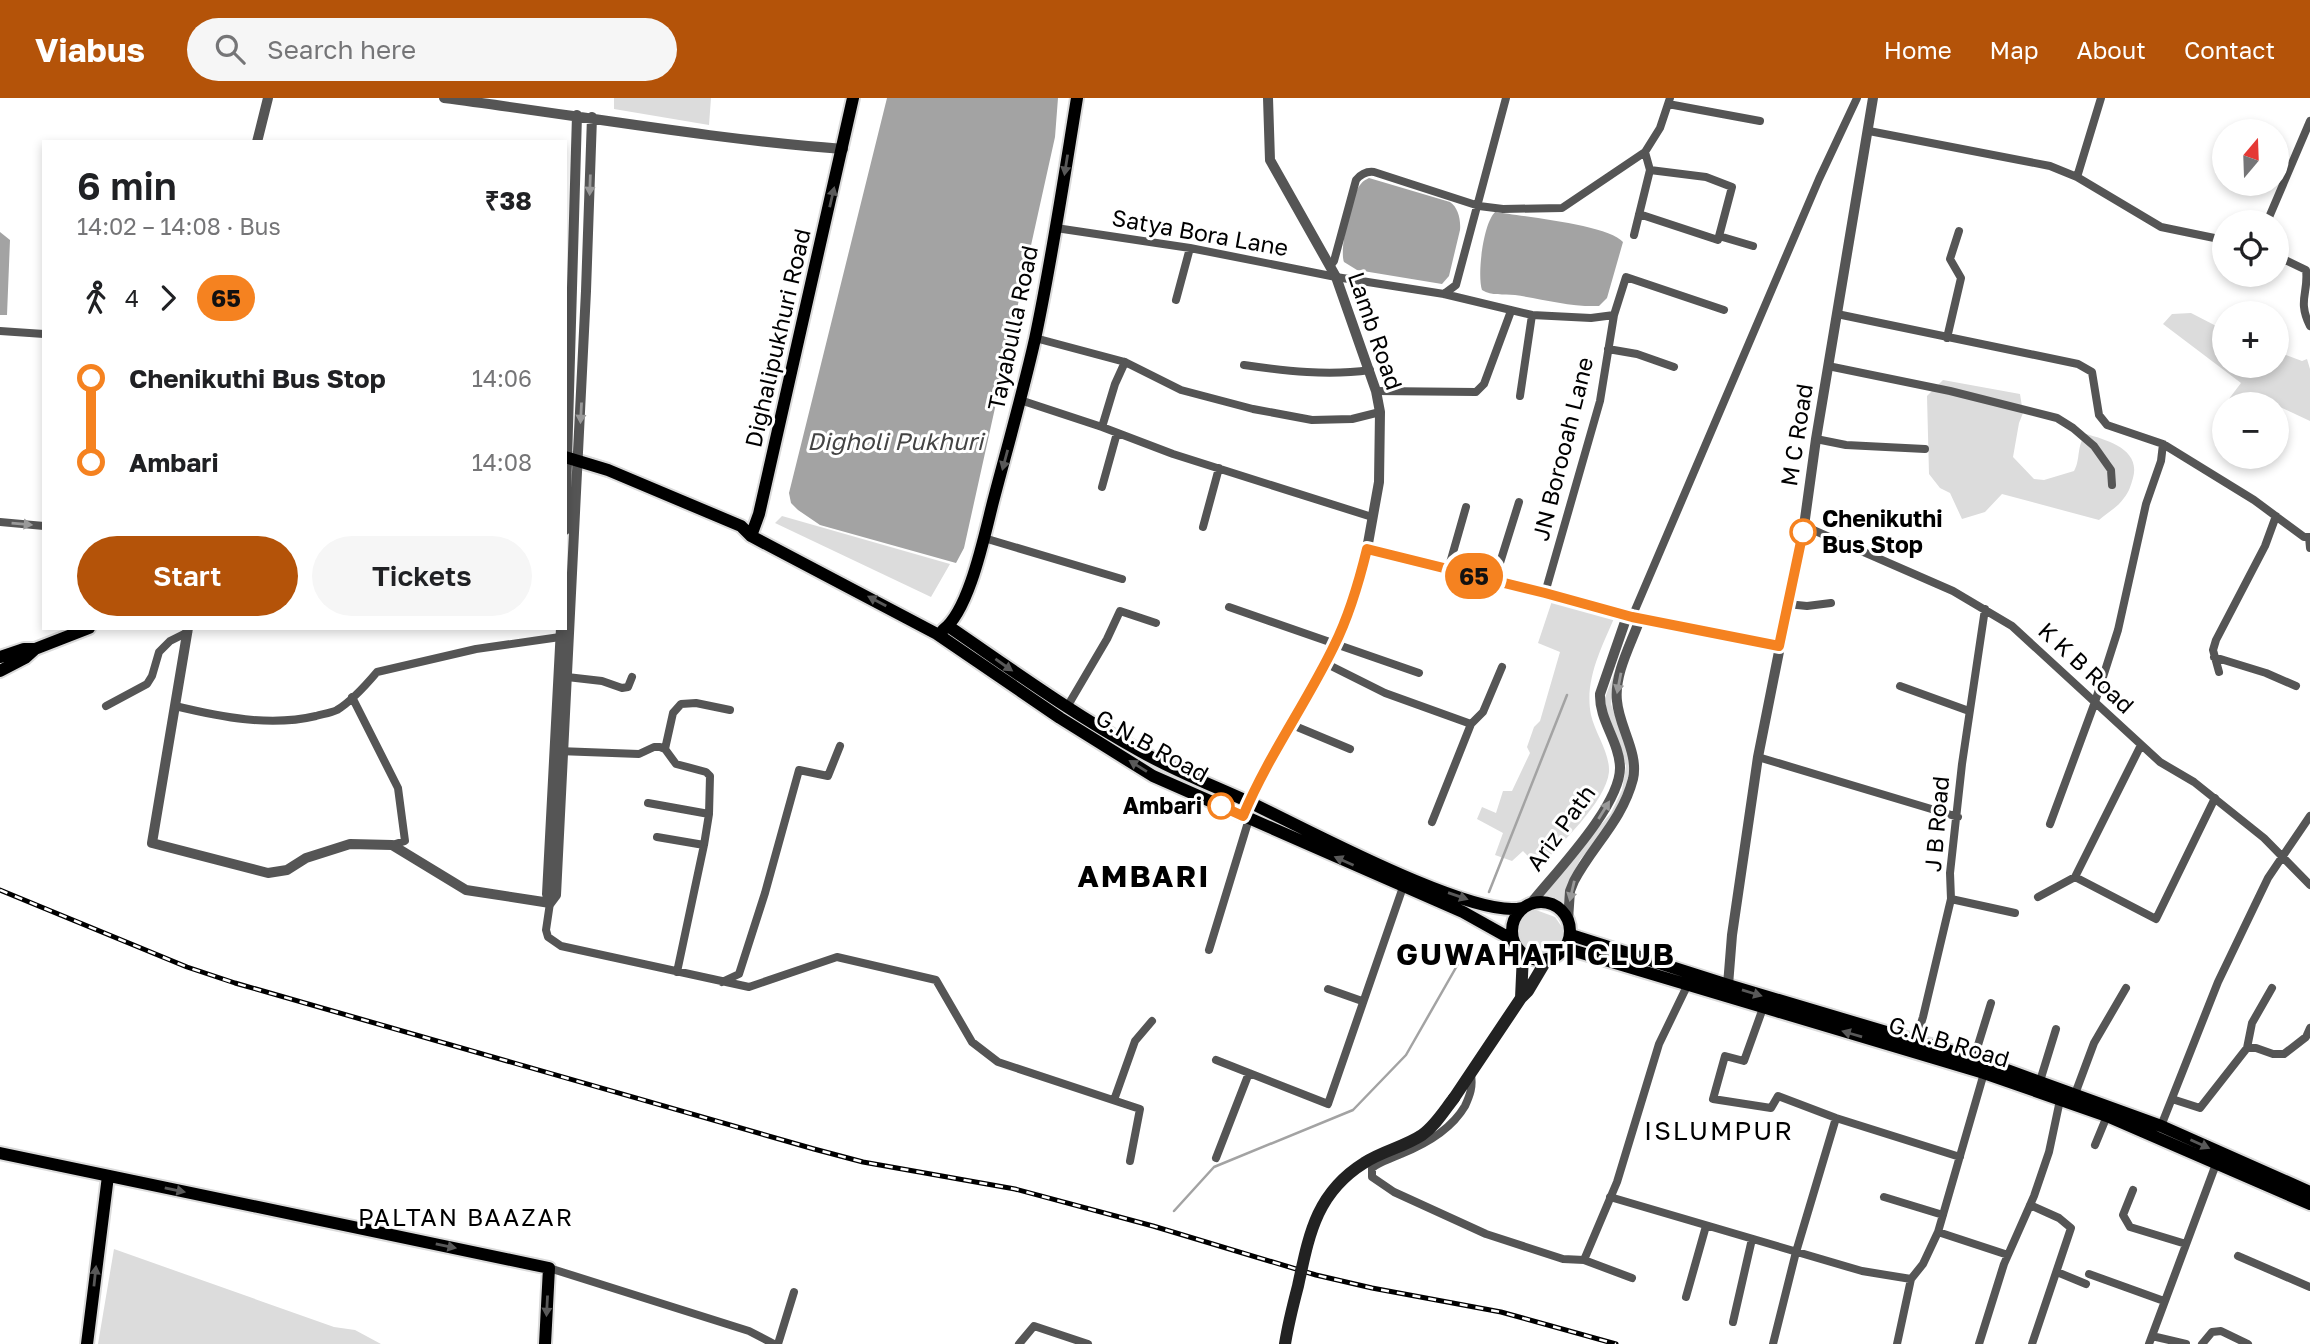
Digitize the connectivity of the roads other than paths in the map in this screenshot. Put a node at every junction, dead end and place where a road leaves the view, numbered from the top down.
1 (268, 98) edge
2 (444, 98) edge
3 (853, 98) edge
4 (1077, 98) edge
5 (1268, 98) edge
6 (1506, 98) edge
7 (1857, 98) edge
8 (2101, 98) edge
9 (1874, 99) edge
10 (1669, 101) edge
11 (577, 115) junction
12 (592, 117) junction
13 (1760, 121) dead end
14 (2310, 121) edge
15 (1870, 131) junction
16 (258, 140) edge
17 (843, 149) junction
18 (1646, 152) junction
19 (1650, 170) junction
20 (2077, 177) junction
21 (1479, 206) junction
22 (2272, 210) edge
23 (1639, 214) junction
24 (1056, 228) junction
25 (1959, 231) dead end
26 (1634, 235) dead end
27 (1719, 236) junction
28 (2212, 238) edge
29 (1753, 246) dead end
30 (1190, 248) junction
31 (2289, 262) edge
32 (1330, 266) junction
33 (1336, 277) junction
34 (1456, 285) junction
35 (1444, 294) junction
36 (1465, 299) junction
37 (1176, 300) dead end
38 (1724, 310) dead end
39 (1511, 311) junction
40 (1837, 314) junction
41 (1532, 315) junction
42 (1614, 315) junction
43 (2310, 326) edge
44 (0, 331) edge
45 (42, 334) edge
46 (1035, 338) junction
47 (1947, 338) junction
48 (1608, 349) junction
49 (1125, 362) junction
50 (1244, 365) dead end
51 (1828, 366) junction
52 (1674, 367) dead end
53 (1370, 370) junction
54 (1376, 391) junction
55 (1520, 396) dead end
56 (1020, 400) junction
57 (567, 410) edge
58 (1380, 412) junction
59 (1102, 427) junction
60 (1117, 433) junction
61 (1816, 439) junction
62 (2163, 444) junction
63 (1925, 449) dead end
64 (570, 458) edge
65 (1219, 468) junction
66 (2112, 485) dead end
67 (1102, 488) dead end
68 (567, 501) edge
69 (1519, 502) dead end
70 (1466, 507) dead end
71 (2276, 516) junction
72 (1372, 517) junction
73 (0, 522) edge
74 (42, 526) edge
75 (1804, 526) junction
76 (1203, 527) dead end
77 (749, 529) junction
78 (2310, 537) edge
79 (984, 538) junction
80 (2310, 548) edge
81 (1367, 549) junction
82 (1448, 570) junction
83 (1122, 579) dead end
84 (1494, 582) junction
85 (1545, 593) junction
86 (1831, 603) dead end
87 (1787, 604) junction
88 (1229, 607) dead end
89 (1985, 609) junction
90 (1633, 617) junction
91 (1156, 623) dead end
92 (948, 626) junction
93 (84, 630) edge
94 (188, 630) edge
95 (561, 633) edge
96 (937, 634) junction
97 (1336, 643) junction
98 (1779, 646) junction
99 (30, 654) junction
100 (0, 657) edge
101 (2214, 657) junction
102 (1325, 663) junction
103 (1502, 667) dead end
104 (0, 671) edge
105 (2219, 672) dead end
106 (1419, 673) dead end
107 (567, 677) junction
108 (632, 677) dead end
109 (1899, 686) dead end
110 (2296, 686) dead end
111 (352, 697) junction
112 (2095, 702) junction
113 (106, 706) dead end
114 (176, 706) junction
115 (1067, 707) junction
116 (730, 710) dead end
117 (1969, 711) junction
118 (1290, 724) junction
119 (1471, 724) junction
120 (2141, 745) junction
121 (840, 746) dead end
122 (665, 749) junction
123 (1350, 749) dead end
124 (559, 751) junction
125 (1758, 757) junction
126 (2215, 799) junction
127 (1249, 802) junction
128 (648, 803) dead end
129 (709, 814) junction
130 (2310, 816) edge
131 (1246, 817) junction
132 (1958, 817) junction
133 (1432, 822) dead end
134 (2050, 824) dead end
135 (657, 836) dead end
136 (391, 845) junction
137 (704, 845) junction
138 (2283, 858) junction
139 (2076, 877) junction
140 (2310, 886) edge
141 (1403, 887) junction
142 (2038, 897) dead end
143 (1951, 899) junction
144 (550, 903) junction
145 (1527, 905) junction
146 (2015, 913) dead end
147 (1568, 920) junction
148 (1570, 935) junction
149 (1513, 940) junction
150 (1564, 948) junction
151 (1209, 950) dead end
152 (1523, 954) junction
153 (1547, 959) junction
154 (677, 972) junction
155 (722, 982) junction
156 (1688, 984) junction
157 (1728, 985) junction
158 (2126, 988) dead end
159 (2272, 988) dead end
160 (1328, 989) dead end
161 (1521, 998) junction
162 (1362, 1002) junction
163 (1990, 1003) dead end
164 (1763, 1008) junction
165 (1152, 1021) dead end
166 (2310, 1028) edge
167 (2056, 1029) dead end
168 (1916, 1040) junction
169 (2247, 1048) junction
170 (1974, 1058) junction
171 (1216, 1060) dead end
172 (1249, 1073) junction
173 (1984, 1073) junction
174 (1471, 1074) junction
175 (2040, 1081) junction
176 (2075, 1094) junction
177 (1114, 1100) junction
178 (2060, 1100) junction
179 (2172, 1100) junction
180 (2107, 1116) junction
181 (1836, 1118) junction
182 (2161, 1126) junction
183 (2095, 1145) dead end
184 (1, 1156) edge
185 (1960, 1157) junction
186 (1216, 1158) dead end
187 (1130, 1161) dead end
188 (2216, 1164) junction
189 (108, 1176) junction
190 (2133, 1190) dead end
191 (2310, 1192) edge
192 (1610, 1197) junction
193 (1884, 1197) dead end
194 (2310, 1204) edge
195 (2030, 1205) junction
196 (1943, 1215) junction
197 (1706, 1226) junction
198 (1938, 1232) junction
199 (1752, 1240) junction
200 (2186, 1244) junction
201 (1796, 1252) junction
202 (2008, 1255) junction
203 (2238, 1256) dead end
204 (1584, 1260) junction
205 (549, 1268) junction
206 (2057, 1272) junction
207 (2089, 1274) dead end
208 (1632, 1278) dead end
209 (1911, 1279) junction
210 (2086, 1284) dead end
211 (2310, 1287) edge
212 (794, 1292) dead end
213 (1685, 1297) dead end
214 (2164, 1301) junction
215 (1733, 1322) dead end
216 (2151, 1340) edge
217 (1085, 1343) edge
218 (87, 1344) edge
219 (545, 1344) edge
220 (776, 1344) edge
221 (1019, 1344) edge
222 (1286, 1344) edge
223 (1773, 1344) edge
224 (1897, 1344) edge
225 (1979, 1344) edge
226 (2032, 1344) edge
227 (2186, 1344) edge
228 (2203, 1344) edge
229 (2248, 1344) edge

1 - 16 street
2 - 11 street
3 - 17 main road, Dighalipukhuri Road
4 -> 24 main road, Tayabulla Road
5 - 32 street, Lamb Road
6 - 21 street
7 - 90 street
8 - 20 street
9 - 15 street, M C Road
10 - 13 street
10 - 18 street
11 - 12 street
11 - 57 street
12 - 17 street
12 -> 64 street
14 - 22 street
15 - 20 street
15 - 40 street, M C Road
77 -> 17 main road, Dighalipukhuri Road
18 - 19 street
18 - 21 street
19 - 23 street
19 - 27 street
20 - 28 street
21 - 32 street
21 - 34 street
23 - 26 street
23 - 27 street
24 - 30 street, Satya Bora Lane
24 - 46 main road, Tayabulla Road
25 - 47 street
27 - 29 street
30 - 33 street, Satya Bora Lane
30 - 37 street
31 - 43 street
32 - 33 street, Lamb Road
33 - 35 street, Satya Bora Lane
33 - 53 street, Lamb Road
34 - 35 street
34 - 36 street
35 - 36 street, Satya Bora Lane
36 - 39 street, Satya Bora Lane
38 - 42 street, JN Borooah Lane
39 - 41 street, Satya Bora Lane
39 - 54 street
40 - 47 street
40 - 51 street, M C Road
41 - 42 street, Satya Bora Lane
41 - 55 street
42 - 48 street, JN Borooah Lane
44 - 45 street
46 - 49 street
46 - 56 main road, Tayabulla Road
47 - 62 street
48 - 52 street
48 - 85 street, JN Borooah Lane
49 - 58 street
49 - 59 street
50 - 53 street
51 - 61 street, M C Road
51 - 66 street
53 - 54 street, Lamb Road
54 - 58 street, Lamb Road
56 - 59 street
56 -> 79 main road, Tayabulla Road
58 - 72 street, Lamb Road
59 - 60 street
60 - 65 street
60 - 67 street
61 - 63 street
61 - 75 street, M C Road
62 - 71 street
62 - 112 street
64 - 68 street
64 - 77 main road, G.N.B Road
64 - 107 street
65 - 72 street
65 - 76 street
69 - 84 street
70 - 82 street
71 - 78 street
71 - 101 street
72 - 81 street, Lamb Road
73 -> 74 street
75 - 87 street, M C Road
75 - 89 street, K K B Road
96 -> 77 main road, G.N.B Road
78 - 80 street
79 - 83 street
79 - 92 main road, Tayabulla Road
81 - 82 street
81 - 97 street, Lamb Road
82 - 84 street
84 - 85 street
85 - 90 street
86 - 87 street
87 - 98 street, M C Road
88 - 97 street
89 - 112 street, K K B Road
89 - 117 street, J B Road
90 - 98 street
145 -> 90 street, Ariz Path
90 -> 147 street, Ariz Path
91 - 115 street
92 - 96 main road, Tayabulla Road
92 -> 115 main road, G.N.B Road
93 - 99 main road
94 - 113 street
94 - 114 street
95 - 111 street
95 - 124 street
131 -> 96 main road, G.N.B Road
97 - 102 street, Lamb Road
97 - 106 street
98 - 125 street, M C Road
99 - 100 main road
99 - 104 main road
101 - 105 street
101 - 110 street
102 - 118 street, Lamb Road
102 - 119 street
103 - 119 street
107 - 108 street
107 - 124 street
109 - 117 street
111 - 114 street
111 - 136 street
112 - 120 street, K K B Road
112 - 134 street
114 - 136 street
115 - 127 main road, G.N.B Road
116 - 122 street
117 - 132 street, J B Road
118 - 123 street
118 - 127 street, Lamb Road
119 - 133 street
120 - 126 street, K K B Road
120 - 139 street
121 - 155 street
122 - 124 street
122 - 129 street
124 - 144 street
125 - 132 street
125 - 157 street, M C Road
126 - 138 street, K K B Road
126 - 139 street
127 - 131 street, Lamb Road
127 -> 145 main road, G.N.B Road
128 - 129 street
129 - 137 street
130 - 138 street
141 -> 131 main road, G.N.B Road
131 - 151 street
132 - 143 street, J B Road
135 - 137 street
136 - 144 street
137 - 154 street
138 - 140 street, K K B Road
138 - 179 street
139 - 142 street
141 - 149 main road, G.N.B Road
141 - 162 street
143 - 146 street
143 - 168 street, J B Road
144 - 154 street
145 - 147 main road
145 - 149 main road
147 - 148 main road
148 - 150 main road
148 - 157 main road, G.N.B Road
149 - 152 main road
150 - 153 main road
150 - 156 main road, G.N.B Road
152 - 153 main road
152 - 161 main road
153 - 161 main road
154 - 155 street
155 - 177 street
156 - 164 main road, G.N.B Road
156 - 192 street
157 -> 168 main road, G.N.B Road
158 - 176 street
159 - 169 street
160 - 162 street
161 - 174 main road
162 - 172 street
163 - 170 street
173 -> 164 main road, G.N.B Road
164 - 181 street
165 - 177 street
166 - 169 street
167 - 175 street
168 - 170 main road, G.N.B Road
169 - 179 street
170 - 175 main road, G.N.B Road
171 - 172 street
172 - 186 street
173 - 178 main road, G.N.B Road
173 - 185 street
174 - 204 street
174 - 222 main road, bridge
175 - 176 main road, G.N.B Road
176 - 182 main road, G.N.B Road
177 - 187 street
178 - 180 main road, G.N.B Road
178 - 195 street
179 - 182 street
180 - 183 street
180 - 188 main road, G.N.B Road
181 - 185 street
181 - 201 street
182 -> 191 main road, G.N.B Road
184 - 189 main road
185 - 196 street
188 - 194 main road, G.N.B Road
188 - 200 street
189 -> 205 main road
218 -> 189 main road
190 - 200 street
192 - 197 street
192 - 204 street
193 - 196 street
195 - 202 street
195 - 206 street
196 - 198 street
197 - 199 street
197 - 213 street
198 - 202 street
198 - 209 street
199 - 201 street
199 - 215 street
200 - 214 street
201 - 209 street
201 - 223 street
202 - 225 street
203 - 211 street
204 - 208 street
205 -> 219 main road
205 - 220 street
206 - 210 street
206 - 226 street
207 - 214 street
209 - 224 street
212 - 220 street
214 - 216 street
216 - 227 street
217 - 221 street
228 - 229 street

